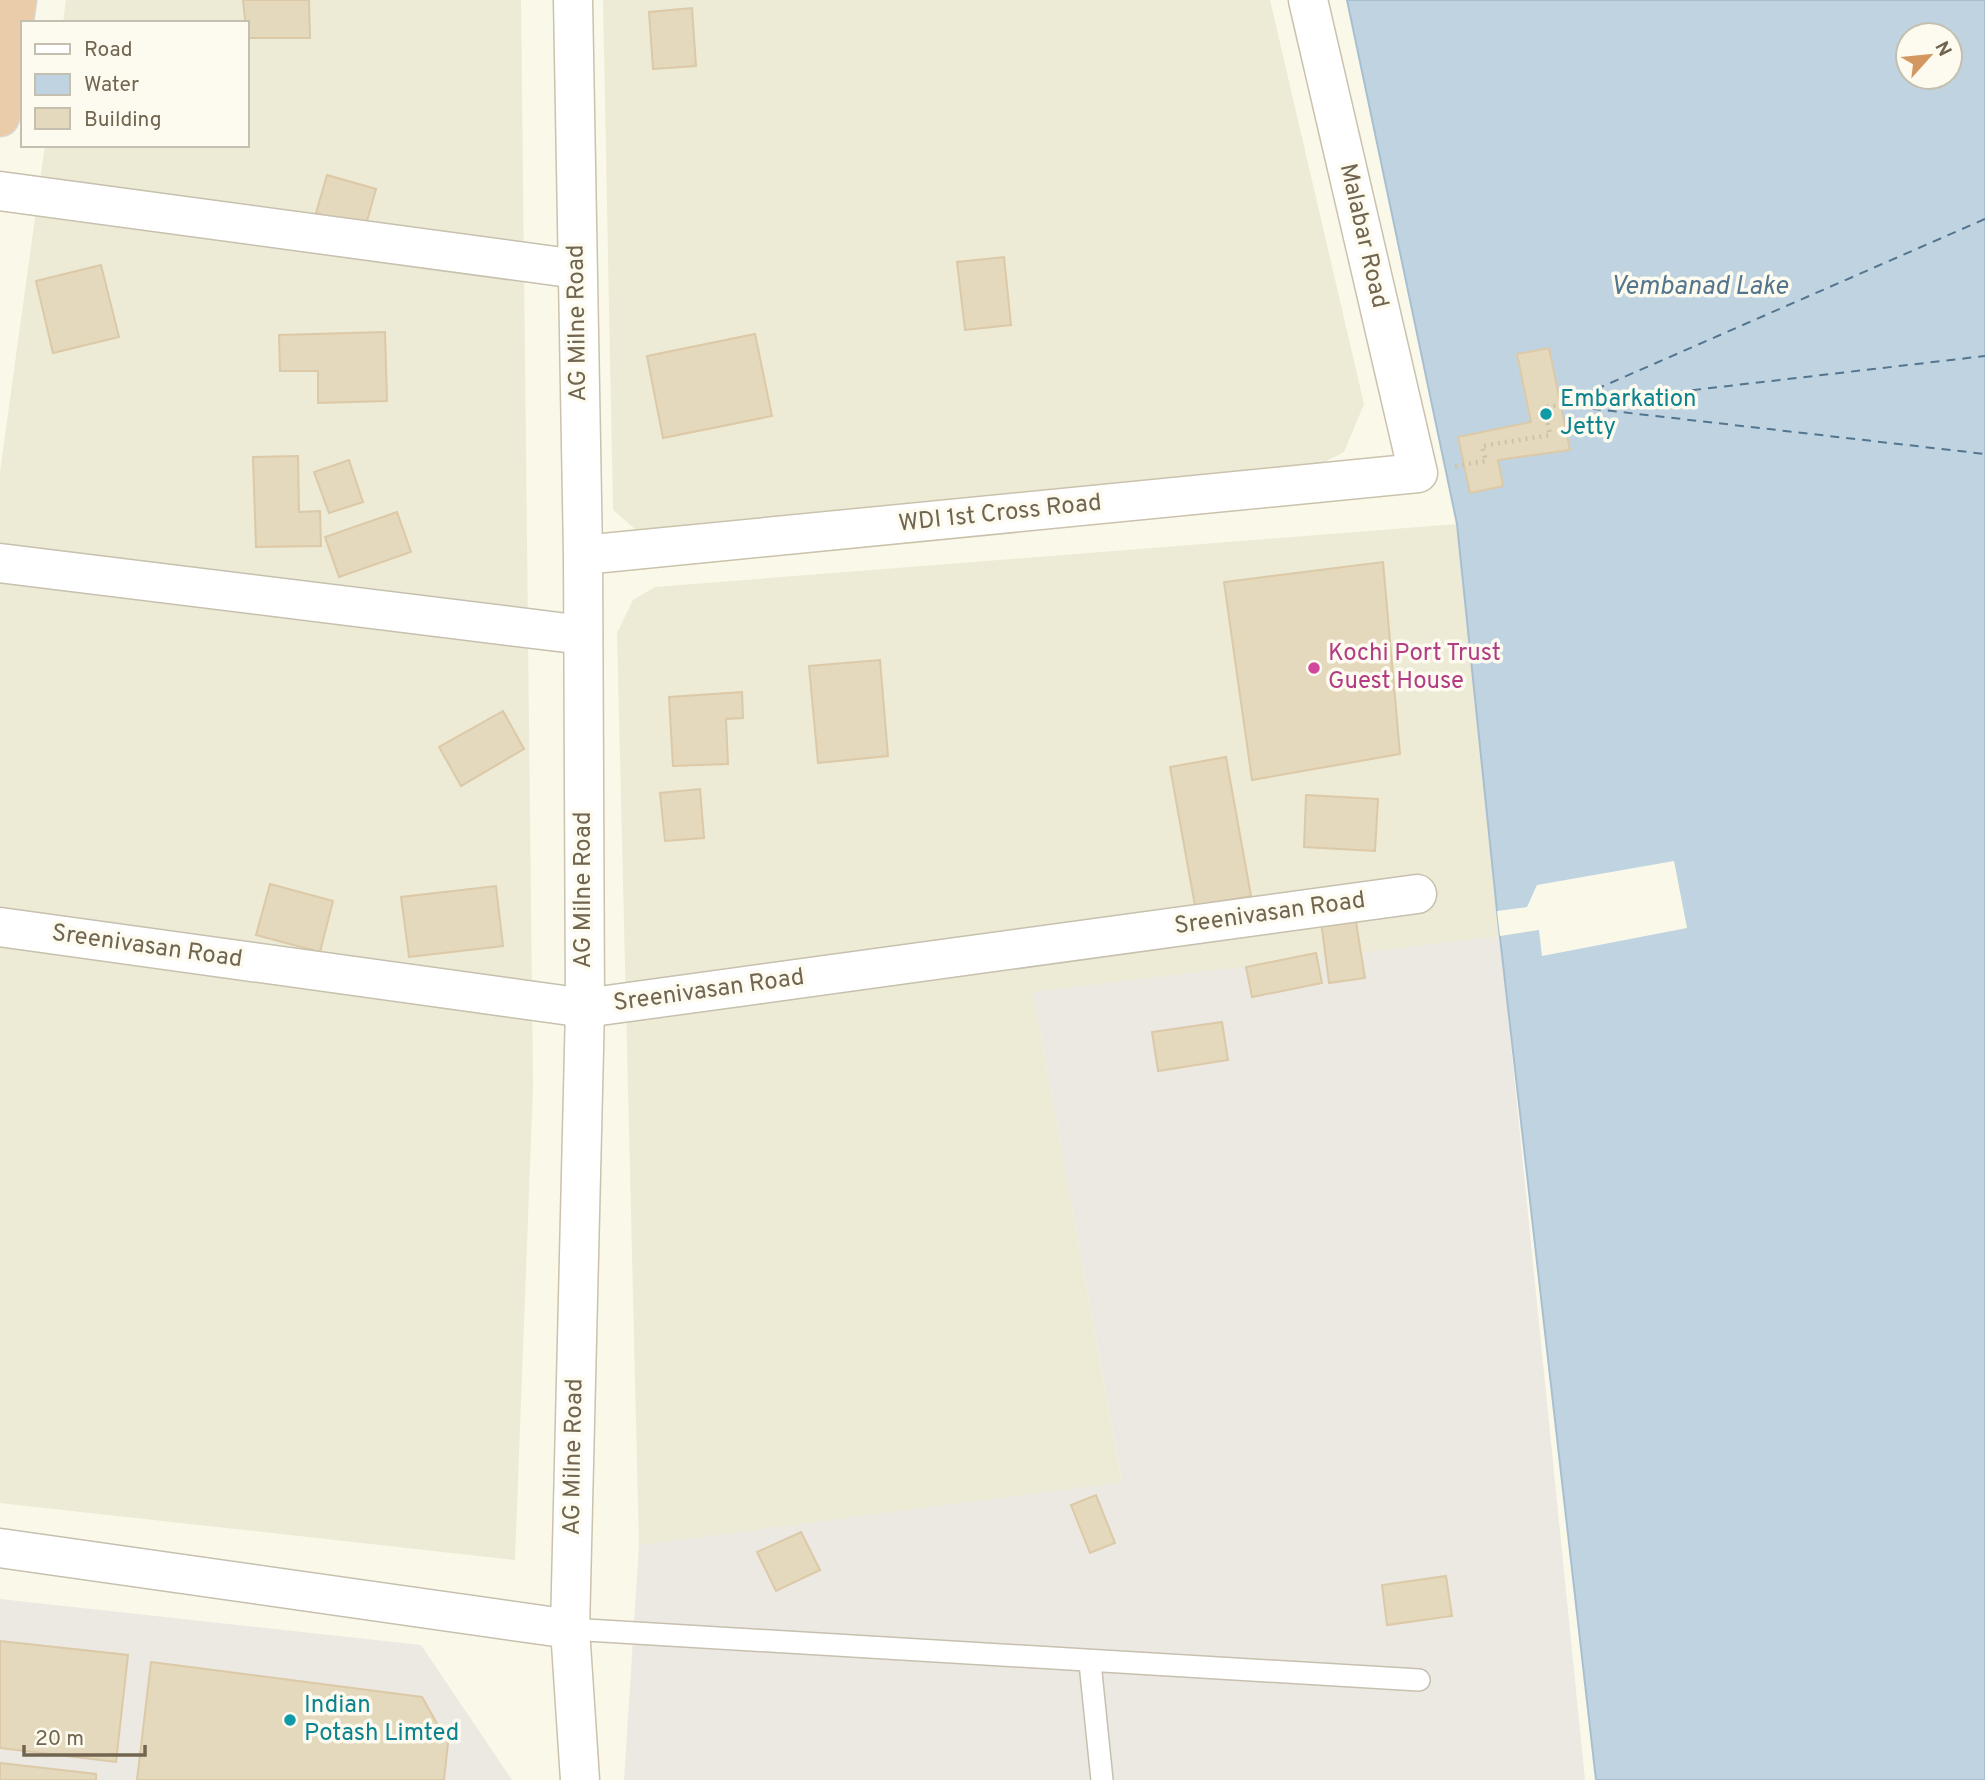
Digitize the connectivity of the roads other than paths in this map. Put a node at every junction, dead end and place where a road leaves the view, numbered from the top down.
1 (17, 0) edge
2 (573, 0) edge
3 (1308, 0) edge
4 (6, 42) edge
5 (0, 117) edge
6 (0, 191) edge
7 (577, 269) junction
8 (1418, 473) joint
9 (583, 555) junction
10 (0, 563) edge
11 (583, 635) junction
12 (1418, 894) dead end
13 (0, 927) edge
14 (585, 1008) junction
15 (0, 1548) edge
16 (570, 1629) junction
17 (1090, 1663) junction
18 (1419, 1680) dead end
19 (580, 1780) edge
20 (1102, 1780) edge

1 - 4 highway
2 - 7 street, AG Milne Road
3 - 8 street, Malabar Road
4 - 5 highway
6 - 7 street
7 - 9 street, AG Milne Road
8 - 9 street, WDI 1st Cross Road
9 - 11 street, AG Milne Road
10 - 11 street
11 - 14 street, AG Milne Road
12 - 14 street, Sreenivasan Road
13 - 14 street, Sreenivasan Road
14 - 16 street, AG Milne Road
15 - 16 street
16 - 17 lane
16 - 19 street, AG Milne Road
17 - 18 lane
17 - 20 lane

